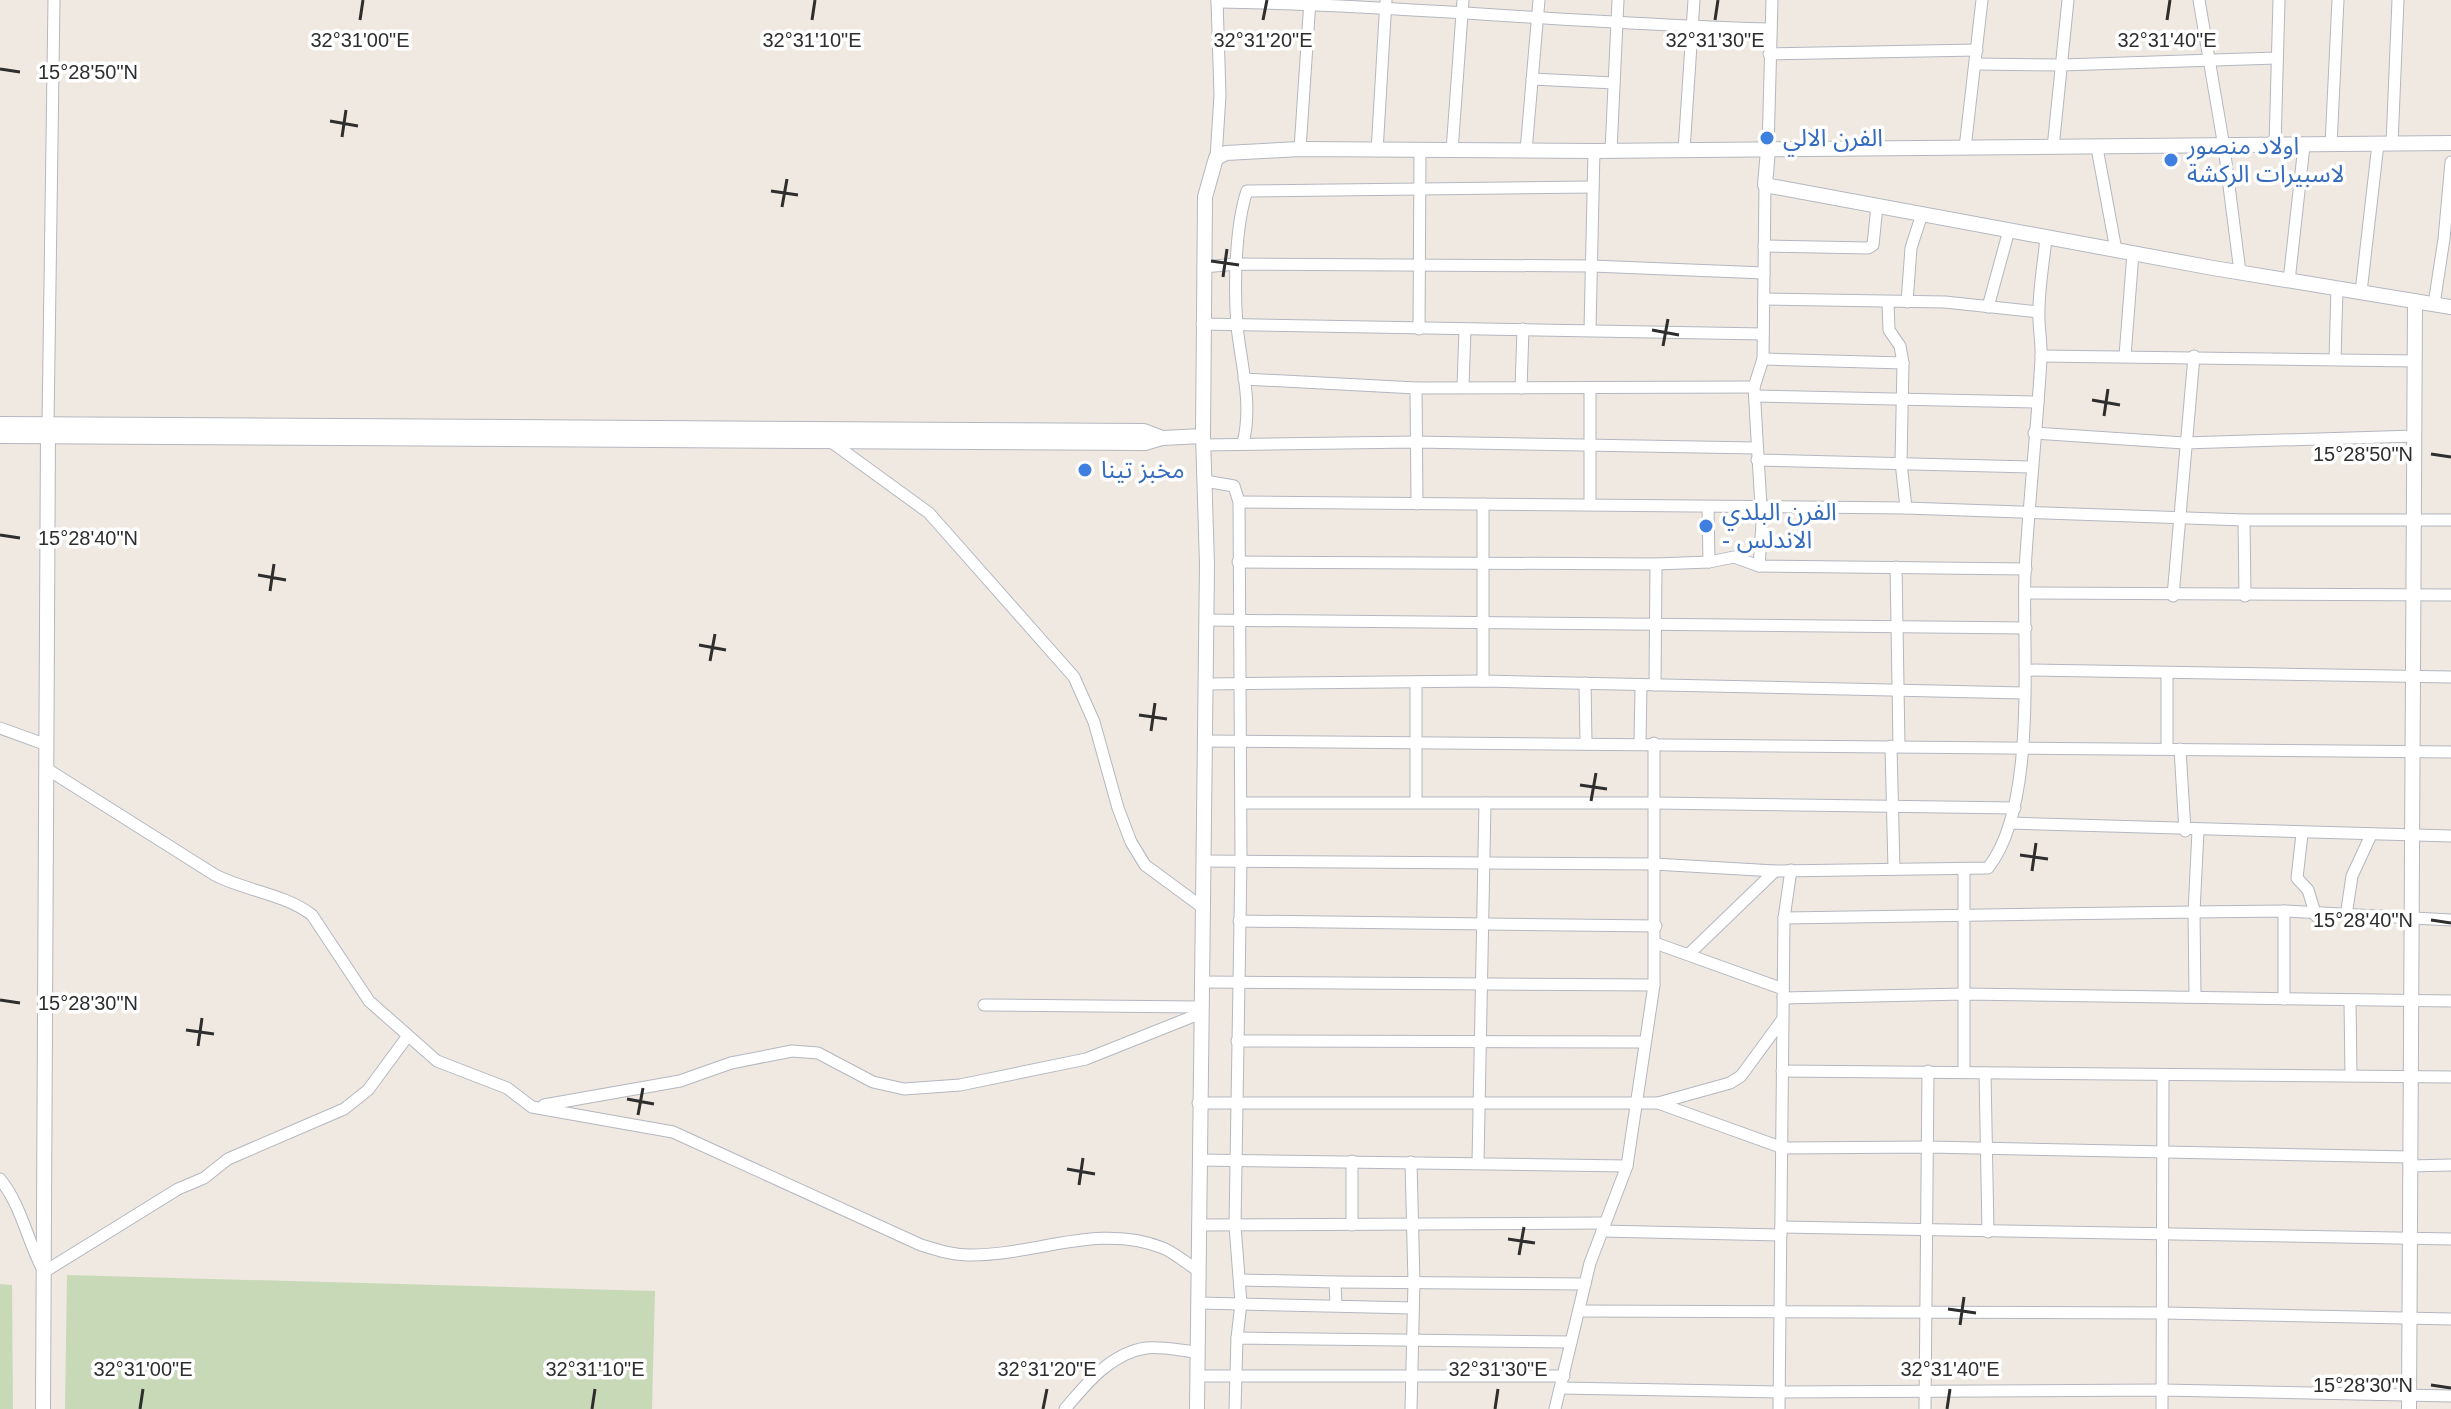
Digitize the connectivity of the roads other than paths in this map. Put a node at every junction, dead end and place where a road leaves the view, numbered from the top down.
1 (54, 0) edge
2 (1539, 0) edge
3 (1618, 0) edge
4 (1694, 0) edge
5 (1772, 0) edge
6 (1982, 0) edge
7 (2068, 0) edge
8 (2199, 0) edge
9 (2279, 0) edge
10 (2338, 0) edge
11 (2398, 0) edge
12 (1217, 1) edge
13 (1310, 2) edge
14 (1386, 4) edge
15 (1462, 6) edge
16 (1538, 17) junction
17 (1617, 23) junction
18 (1692, 27) junction
19 (1770, 29) junction
20 (1977, 50) junction
21 (1769, 54) junction
22 (2276, 58) junction
23 (2210, 62) junction
24 (1976, 64) junction
25 (2062, 65) junction
26 (1532, 79) junction
27 (1614, 83) junction
28 (2451, 143) edge
29 (2385, 144) junction
30 (2331, 145) junction
31 (2275, 146) junction
32 (2304, 146) junction
33 (2224, 147) junction
34 (1965, 148) junction
35 (2053, 148) junction
36 (2097, 148) junction
37 (1300, 149) junction
38 (1684, 150) junction
39 (1768, 150) junction
40 (1377, 151) junction
41 (1420, 151) junction
42 (1452, 151) junction
43 (1526, 151) junction
44 (1594, 151) junction
45 (1611, 151) junction
46 (1216, 158) junction
47 (2451, 162) edge
48 (1765, 185) junction
49 (1593, 187) junction
50 (1420, 189) junction
51 (1877, 206) junction
52 (1922, 214) junction
53 (2009, 230) junction
54 (2046, 237) junction
55 (2448, 239) edge
56 (1764, 246) junction
57 (2116, 250) junction
58 (2133, 253) junction
59 (1237, 264) junction
60 (1592, 266) junction
61 (1203, 267) junction
62 (1420, 267) junction
63 (2240, 272) junction
64 (1764, 273) junction
65 (2289, 281) junction
66 (2337, 288) junction
67 (2361, 292) junction
68 (1764, 299) junction
69 (2415, 301) junction
70 (1888, 302) junction
71 (1907, 302) junction
72 (2434, 304) junction
73 (1988, 307) junction
74 (2451, 307) edge
75 (2038, 312) junction
76 (1202, 324) junction
77 (1237, 324) junction
78 (1419, 329) junction
79 (1465, 329) junction
80 (1523, 329) junction
81 (1590, 329) junction
82 (1763, 334) junction
83 (2041, 356) junction
84 (2125, 356) junction
85 (2194, 356) junction
86 (1763, 359) junction
87 (2335, 359) junction
88 (2415, 361) junction
89 (1903, 363) junction
90 (1244, 379) junction
91 (1463, 386) junction
92 (1416, 388) junction
93 (1521, 388) junction
94 (1590, 389) junction
95 (1754, 391) junction
96 (1904, 397) junction
97 (2038, 402) junction
98 (0, 424) edge
99 (48, 431) junction
100 (2034, 433) junction
101 (0, 436) edge
102 (2415, 436) junction
103 (1162, 438) junction
104 (830, 441) junction
105 (1203, 441) junction
106 (1415, 442) junction
107 (1243, 443) junction
108 (2184, 443) junction
109 (1589, 444) junction
110 (1756, 454) junction
111 (1901, 462) junction
112 (2030, 467) junction
113 (1205, 481) junction
114 (1239, 502) junction
115 (1417, 504) junction
116 (1483, 504) junction
117 (1590, 504) junction
118 (1708, 507) junction
119 (1760, 507) junction
120 (1906, 508) junction
121 (2028, 511) junction
122 (2178, 518) junction
123 (2414, 519) junction
124 (2244, 520) junction
125 (2451, 520) edge
126 (1238, 562) junction
127 (1709, 562) junction
128 (1656, 564) junction
129 (1484, 565) junction
130 (1759, 566) junction
131 (1896, 567) junction
132 (2026, 569) junction
133 (2025, 593) junction
134 (2414, 595) junction
135 (2451, 595) edge
136 (2173, 596) junction
137 (2245, 596) junction
138 (1206, 620) junction
139 (1238, 621) junction
140 (1482, 624) junction
141 (1656, 627) junction
142 (2026, 628) junction
143 (1894, 629) junction
144 (2026, 670) junction
145 (2167, 674) junction
146 (2413, 677) junction
147 (2451, 677) edge
148 (1483, 681) junction
149 (1416, 682) junction
150 (1585, 683) junction
151 (1206, 684) junction
152 (1239, 684) junction
153 (1655, 685) junction
154 (1641, 686) junction
155 (1898, 690) junction
156 (2024, 693) junction
157 (0, 728) edge
158 (1205, 741) junction
159 (1415, 742) junction
160 (1640, 742) junction
161 (1241, 743) junction
162 (1586, 743) junction
163 (1654, 743) junction
164 (47, 745) junction
165 (1895, 746) junction
166 (2167, 748) junction
167 (2180, 749) junction
168 (2020, 750) junction
169 (2413, 752) junction
170 (2451, 752) edge
171 (47, 769) junction
172 (1416, 802) junction
173 (1241, 803) junction
174 (1485, 803) junction
175 (1655, 803) junction
176 (1894, 807) junction
177 (2015, 808) junction
178 (2010, 823) junction
179 (2185, 831) junction
180 (2198, 831) junction
181 (2302, 834) junction
182 (2371, 835) junction
183 (2412, 836) junction
184 (2451, 836) edge
185 (1241, 860) junction
186 (1203, 861) junction
187 (1483, 863) junction
188 (1654, 864) junction
189 (1894, 869) junction
190 (1791, 870) junction
191 (1964, 870) junction
192 (1775, 871) junction
193 (1202, 907) junction
194 (2284, 911) junction
195 (2194, 912) junction
196 (1963, 916) junction
197 (2316, 916) junction
198 (2346, 916) junction
199 (1784, 918) junction
200 (2451, 920) edge
201 (1239, 921) junction
202 (2412, 921) junction
203 (1483, 923) junction
204 (1656, 926) junction
205 (1655, 943) junction
206 (1690, 953) junction
207 (1201, 982) junction
208 (1238, 983) junction
209 (1480, 983) junction
210 (1654, 985) junction
211 (1783, 993) junction
212 (1964, 994) junction
213 (2195, 996) junction
214 (2284, 999) junction
215 (2350, 1001) junction
216 (2411, 1001) junction
217 (2451, 1001) edge
218 (984, 1005) dead end
219 (1199, 1011) junction
220 (1782, 1020) junction
221 (407, 1037) junction
222 (1237, 1041) junction
223 (1644, 1042) junction
224 (1478, 1043) junction
225 (1782, 1071) junction
226 (1928, 1071) junction
227 (1964, 1072) junction
228 (1985, 1073) junction
229 (2163, 1075) junction
230 (2351, 1075) junction
231 (2411, 1077) junction
232 (2451, 1077) edge
233 (1478, 1101) junction
234 (1198, 1103) junction
235 (1237, 1103) junction
236 (1658, 1103) junction
237 (1636, 1104) junction
238 (532, 1107) junction
239 (1929, 1147) junction
240 (1783, 1148) junction
241 (1985, 1150) junction
242 (2162, 1152) junction
243 (1199, 1160) junction
244 (1352, 1161) junction
245 (2410, 1161) junction
246 (1237, 1162) junction
247 (1411, 1162) junction
248 (1478, 1162) junction
249 (2451, 1165) edge
250 (1627, 1166) junction
251 (0, 1179) edge
252 (1412, 1222) junction
253 (1198, 1225) junction
254 (1352, 1225) junction
255 (1235, 1226) junction
256 (1602, 1227) junction
257 (1929, 1230) junction
258 (1781, 1231) junction
259 (1988, 1232) junction
260 (2162, 1235) junction
261 (2410, 1239) junction
262 (2451, 1239) edge
263 (1199, 1271) junction
264 (44, 1272) junction
265 (1241, 1280) junction
266 (1335, 1282) junction
267 (1414, 1282) junction
268 (1585, 1284) junction
269 (1199, 1303) junction
270 (1241, 1303) junction
271 (1336, 1305) junction
272 (1413, 1308) junction
273 (1579, 1311) junction
274 (1779, 1311) junction
275 (1927, 1313) junction
276 (2163, 1313) junction
277 (2451, 1319) edge
278 (2409, 1321) junction
279 (1411, 1337) junction
280 (1237, 1338) junction
281 (1571, 1342) junction
282 (1198, 1352) junction
283 (1197, 1376) junction
284 (1237, 1377) junction
285 (1410, 1378) junction
286 (1562, 1382) junction
287 (2162, 1390) junction
288 (1779, 1392) junction
289 (1926, 1392) junction
290 (2451, 1396) edge
291 (2409, 1402) edge
292 (43, 1409) edge
293 (1065, 1409) edge
294 (1197, 1409) edge
295 (1235, 1409) edge
296 (1411, 1409) edge
297 (1555, 1409) edge
298 (1779, 1409) edge
299 (1925, 1409) edge
300 (2162, 1409) edge

1 - 99 street
2 - 16 street
3 - 17 street
4 - 18 street
5 - 19 street
6 - 20 street
7 - 25 street
8 - 23 street
9 - 22 street
10 - 30 street
11 - 29 street
12 - 13 street
12 - 46 street
13 - 14 street
13 - 37 street
14 - 15 street
14 - 40 street
15 - 16 street
15 - 42 street
16 - 17 street
16 - 26 street
17 - 18 street
17 - 27 street
18 - 19 street
18 - 38 street
19 - 21 street
20 - 21 street
20 - 24 street
21 - 39 street
22 - 23 street
22 - 31 street
23 - 25 street
23 - 33 street
24 - 25 street
24 - 34 street
25 - 35 street
26 - 27 street
26 - 43 street
27 - 45 street
28 - 29 street
29 - 30 street
29 - 67 street
30 - 32 street
31 - 32 street
31 - 33 street
32 - 65 street
33 - 36 street
33 - 63 street
34 - 35 street
34 - 39 street
35 - 36 street
36 - 57 street
37 - 40 street
37 - 46 street
38 - 39 street
38 - 45 street
39 - 48 street
40 - 41 street
41 - 42 street
41 - 50 street
42 - 43 street
43 - 44 street
44 - 45 street
44 - 49 street
46 - 61 street
47 - 55 street
48 - 51 street
48 - 56 street
49 - 50 street
49 - 60 street
50 - 59 street
50 - 62 street
51 - 52 street
51 - 56 street
52 - 53 street
52 - 71 street
53 - 54 street
53 - 73 street
54 - 57 street
54 - 75 street
55 - 72 street
56 - 64 street
57 - 58 street
58 - 63 street
58 - 84 street
59 - 61 street
59 - 62 street
59 - 77 street
60 - 62 street
60 - 64 street
60 - 81 street
61 - 76 street
62 - 78 street
63 - 65 street
64 - 68 street
65 - 66 street
66 - 67 street
66 - 87 street
67 - 69 street
68 - 70 street
68 - 82 street
69 - 72 street
69 - 88 street
70 - 71 street
70 - 89 street
71 - 73 street
72 - 74 street
73 - 75 street
75 - 83 street
76 - 77 street
76 - 105 street
77 - 78 street
77 - 90 street
78 - 79 street
79 - 80 street
79 - 91 street
80 - 81 street
80 - 93 street
81 - 82 street
82 - 86 street
83 - 84 street
83 - 97 street
84 - 85 street
85 - 87 street
85 - 108 street
86 - 89 street
86 - 95 street
87 - 88 street
88 - 102 street
89 - 96 street
90 - 92 street
90 - 107 street
91 - 92 street
91 - 93 street
92 - 106 street
93 - 94 street
94 - 95 street
94 - 109 street
95 - 96 street
95 - 110 street
96 - 97 street
96 - 111 street
97 - 100 street
98 - 99 street
99 - 101 street
99 - 103 street
99 - 104 street
99 - 164 street
100 - 108 street
100 - 112 street
102 - 108 street
102 - 123 street
103 - 104 street
103 - 105 street
104 - 193 street
105 - 107 street
105 - 113 street
106 - 107 street
106 - 109 street
106 - 115 street
108 - 122 street
109 - 110 street
109 - 117 street
110 - 111 street
110 - 119 street
111 - 112 street
111 - 120 street
112 - 121 street
113 - 114 street
113 - 138 street
114 - 115 street
114 - 126 street
115 - 116 street
116 - 117 street
116 - 129 street
117 - 118 street
118 - 119 street
118 - 127 street
119 - 120 street
119 - 130 street
120 - 121 street
121 - 122 street
121 - 132 street
122 - 124 street
122 - 136 street
123 - 124 street
123 - 125 street
123 - 134 street
124 - 137 street
126 - 129 street
126 - 139 street
127 - 128 street
127 - 130 street
128 - 129 street
128 - 141 street
129 - 140 street
130 - 131 street
131 - 132 street
131 - 143 street
132 - 133 street
133 - 136 street
133 - 142 street
134 - 135 street
134 - 137 street
134 - 146 street
136 - 137 street
138 - 139 street
138 - 151 street
139 - 140 street
139 - 152 street
140 - 141 street
140 - 148 street
141 - 143 street
141 - 153 street
142 - 143 street
142 - 144 street
143 - 155 street
144 - 145 street
144 - 156 street
145 - 146 street
145 - 166 street
146 - 147 street
146 - 169 street
148 - 149 street
148 - 150 street
149 - 152 street
149 - 159 street
150 - 154 street
150 - 162 street
151 - 152 street
151 - 158 street
152 - 161 street
153 - 154 street
153 - 155 street
154 - 160 street
155 - 156 street
155 - 165 street
156 - 168 street
157 - 164 street
158 - 161 street
158 - 186 street
159 - 161 street
159 - 162 street
159 - 172 street
160 - 162 street
160 - 163 street
161 - 173 street
163 - 165 street
163 - 175 street
164 - 171 street
165 - 168 street
165 - 176 street
166 - 167 street
166 - 168 street
167 - 169 street
167 - 179 street
168 - 177 street
169 - 170 street
169 - 183 street
171 - 221 street
171 - 264 street
172 - 173 street
172 - 174 street
173 - 185 street
174 - 175 street
174 - 187 street
175 - 176 street
175 - 188 street
176 - 177 street
176 - 189 street
177 - 178 street
178 - 179 street
178 - 191 street
179 - 180 street
180 - 181 street
180 - 195 street
181 - 182 street
181 - 197 street
182 - 183 street
182 - 198 street
183 - 184 street
183 - 202 street
185 - 186 street
185 - 187 street
185 - 201 street
186 - 193 street
187 - 188 street
187 - 203 street
188 - 192 street
188 - 204 street
189 - 190 street
189 - 191 street
190 - 192 street
190 - 199 street
191 - 196 street
192 - 206 street
193 - 207 street
194 - 195 street
194 - 197 street
194 - 214 street
195 - 196 street
195 - 213 street
196 - 199 street
196 - 212 street
197 - 198 street
198 - 202 street
199 - 211 street
200 - 202 street
201 - 203 street
201 - 208 street
202 - 216 street
203 - 204 street
203 - 209 street
204 - 205 street
205 - 206 street
205 - 210 street
206 - 211 street
207 - 208 street
207 - 219 street
208 - 209 street
208 - 222 street
209 - 210 street
209 - 224 street
210 - 223 street
211 - 212 street
211 - 220 street
212 - 213 street
212 - 227 street
213 - 214 street
214 - 215 street
215 - 216 street
215 - 230 street
216 - 217 street
216 - 231 street
218 - 219 street
219 - 234 street
219 - 238 street
220 - 225 street
220 - 236 street
221 - 238 street
221 - 264 street
222 - 224 street
222 - 235 street
223 - 224 street
223 - 237 street
224 - 233 street
225 - 226 street
225 - 240 street
226 - 227 street
226 - 239 street
227 - 228 street
228 - 229 street
228 - 241 street
229 - 230 street
229 - 242 street
230 - 231 street
231 - 232 street
231 - 245 street
233 - 235 street
233 - 237 street
233 - 248 street
234 - 235 street
234 - 243 street
235 - 246 street
236 - 237 street
236 - 240 street
237 - 250 street
238 - 263 street
239 - 240 street
239 - 241 street
239 - 257 street
240 - 258 street
241 - 242 street
241 - 259 street
242 - 245 street
242 - 260 street
243 - 246 street
243 - 253 street
244 - 246 street
244 - 247 street
244 - 254 street
245 - 249 street
245 - 261 street
246 - 255 street
247 - 248 street
247 - 252 street
248 - 250 street
250 - 256 street
251 - 264 street
252 - 254 street
252 - 256 street
252 - 267 street
253 - 255 street
253 - 263 street
254 - 255 street
255 - 265 street
256 - 258 street
256 - 268 street
257 - 258 street
257 - 259 street
257 - 275 street
258 - 274 street
259 - 260 street
260 - 261 street
260 - 276 street
261 - 262 street
261 - 278 street
263 - 269 street
264 - 292 street
265 - 266 street
265 - 270 street
266 - 267 street
266 - 271 street
267 - 268 street
267 - 272 street
268 - 273 street
269 - 270 street
269 - 282 street
270 - 271 street
270 - 280 street
271 - 272 street
272 - 279 street
273 - 274 street
273 - 281 street
274 - 275 street
274 - 288 street
275 - 276 street
275 - 289 street
276 - 278 street
276 - 287 street
277 - 278 street
278 - 291 street
279 - 280 street
279 - 281 street
279 - 285 street
280 - 284 street
281 - 286 street
282 - 283 street
282 - 293 street
283 - 284 street
283 - 294 street
284 - 285 street
284 - 295 street
285 - 286 street
285 - 296 street
286 - 288 street
286 - 297 street
287 - 289 street
287 - 291 street
287 - 300 street
288 - 289 street
288 - 298 street
289 - 299 street
290 - 291 street

